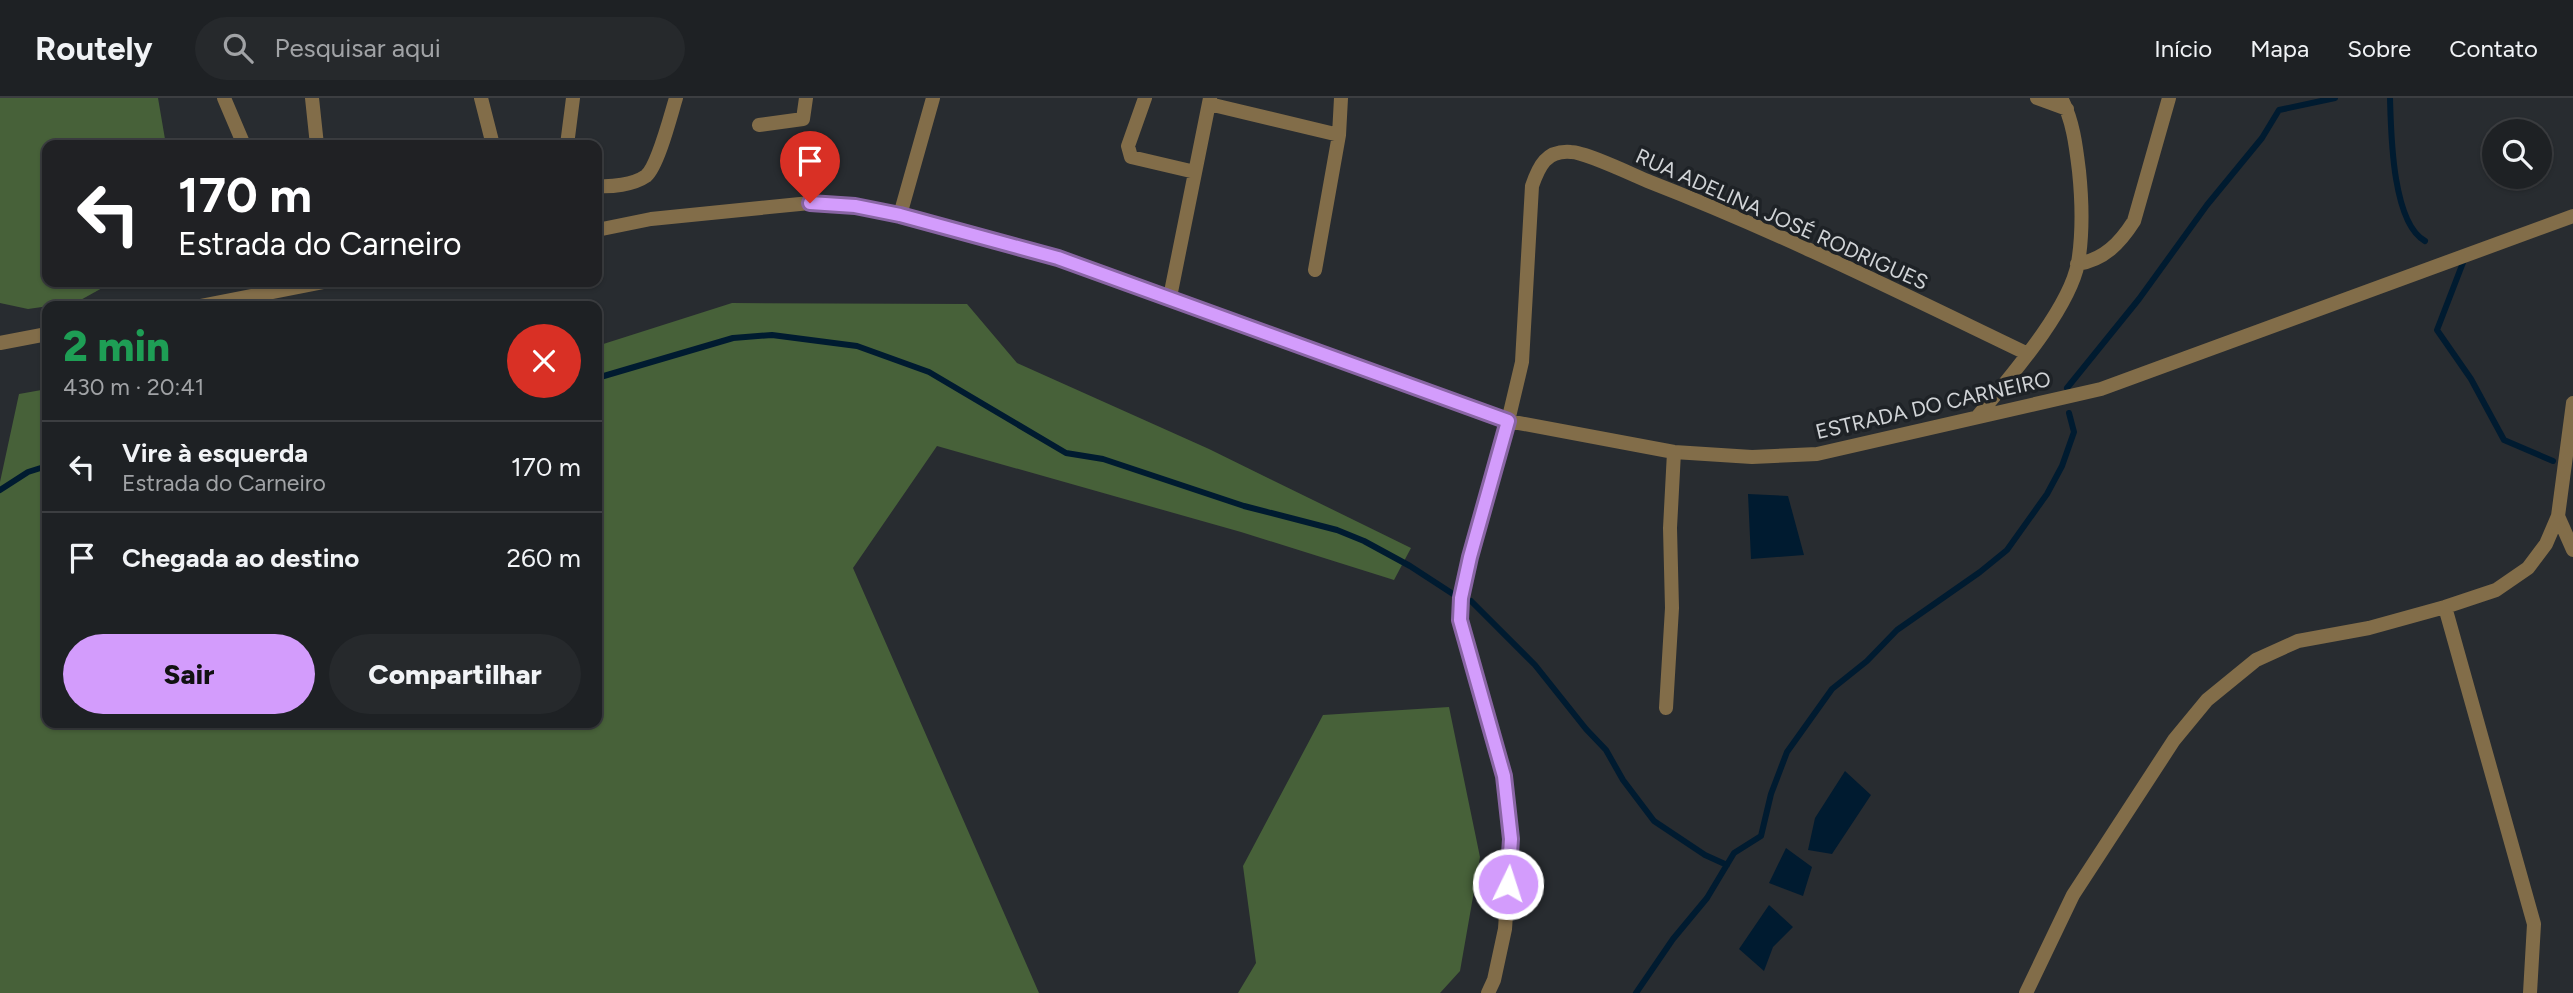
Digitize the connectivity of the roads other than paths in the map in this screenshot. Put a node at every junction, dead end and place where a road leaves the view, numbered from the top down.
1 (224, 98) edge
2 (312, 98) edge
3 (481, 98) edge
4 (573, 98) edge
5 (676, 98) edge
6 (806, 98) edge
7 (933, 98) edge
8 (1145, 98) edge
9 (1341, 98) edge
10 (2037, 98) edge
11 (2169, 98) edge
12 (1209, 101) edge
13 (2064, 104) edge
14 (759, 124) dead end
15 (1339, 135) junction
16 (242, 140) edge
17 (316, 140) edge
18 (492, 140) edge
19 (568, 140) edge
20 (1195, 172) junction
21 (602, 186) edge
22 (900, 215) junction
23 (2573, 216) edge
24 (602, 229) edge
25 (2077, 264) junction
26 (1315, 270) dead end
27 (262, 288) edge
28 (1170, 297) junction
29 (217, 301) edge
30 (42, 335) edge
31 (0, 343) edge
32 (2028, 354) junction
33 (2573, 403) edge
34 (1978, 415) junction
35 (1508, 421) junction
36 (1674, 452) junction
37 (2558, 516) junction
38 (2573, 550) edge
39 (2445, 607) junction
40 (1666, 708) dead end
41 (1488, 993) edge
42 (2026, 993) edge
43 (2530, 993) edge

1 - 16 street
2 - 17 street
3 - 18 street
4 - 19 street
5 - 21 street
6 - 14 street
7 - 22 street
8 - 20 street
9 - 15 street
10 - 13 street
11 - 25 street
12 - 15 street
12 - 20 street
13 - 25 street
15 - 26 street
20 - 28 street
22 - 24 street, ESTRADA DO CARNEIRO
22 - 28 street, ESTRADA DO CARNEIRO
23 - 34 street, ESTRADA DO CARNEIRO
25 - 32 street
27 - 29 street
28 - 35 street, ESTRADA DO CARNEIRO
30 - 31 street
32 - 34 street
32 - 35 street, RUA ADELINA JOSÉ RODRIGUES
33 - 37 street
34 - 36 street, ESTRADA DO CARNEIRO
35 - 36 street, ESTRADA DO CARNEIRO
35 - 41 street
36 - 40 street
37 - 38 street
37 - 39 street
39 - 42 street
39 - 43 street

